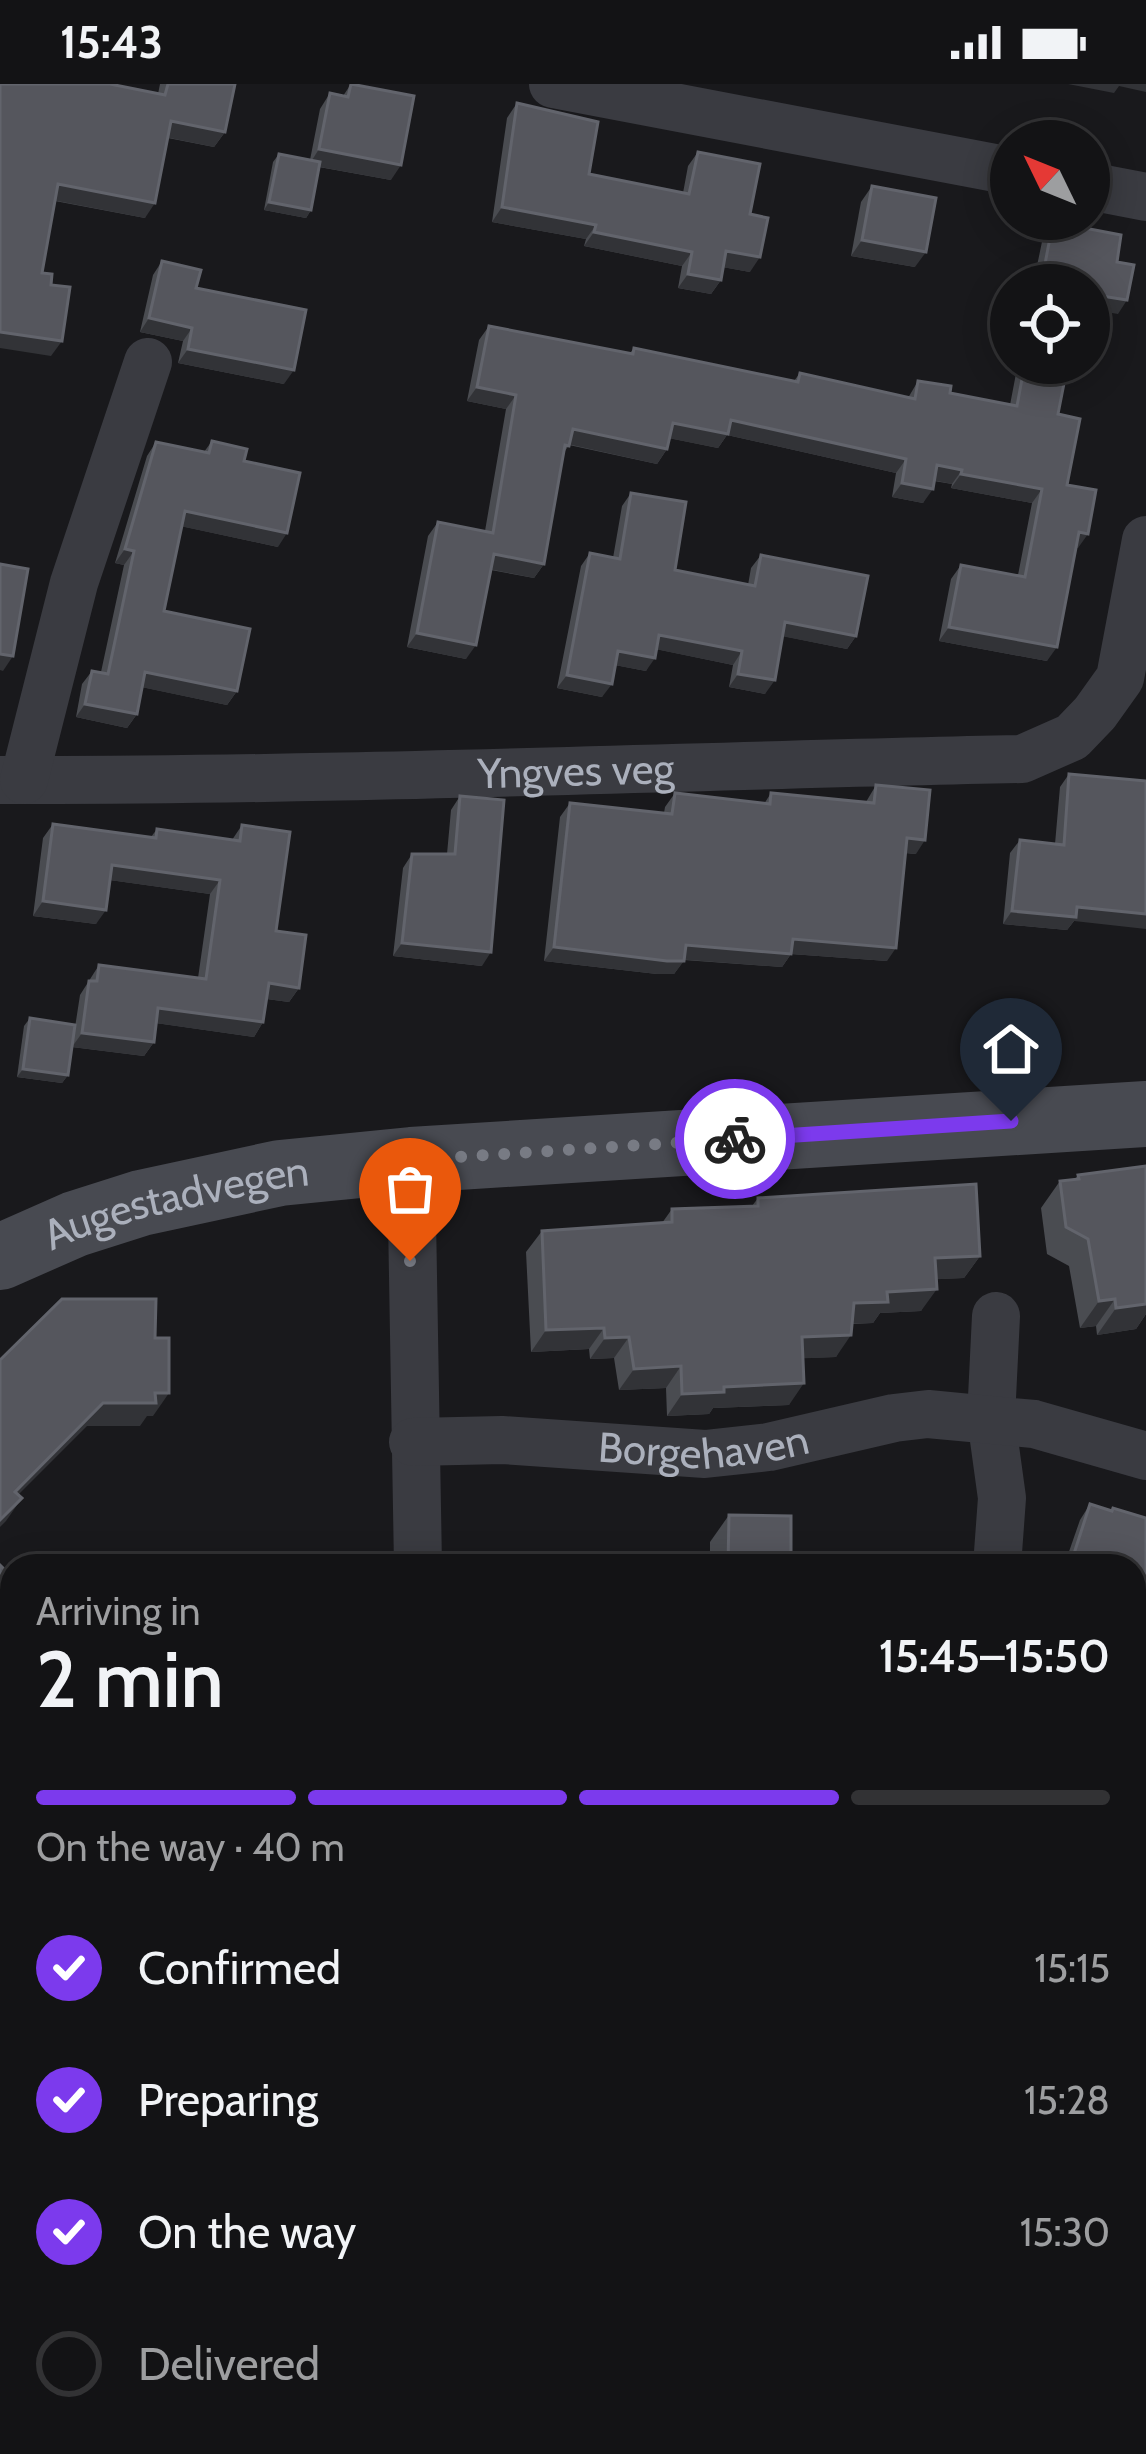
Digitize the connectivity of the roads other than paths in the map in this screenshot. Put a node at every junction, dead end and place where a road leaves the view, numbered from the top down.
1 (553, 84) edge
2 (990, 167) edge
3 (1110, 190) edge
4 (1146, 197) edge
5 (148, 362) dead end
6 (1146, 541) edge
7 (1133, 682) edge
8 (12, 780) edge
9 (1146, 1114) edge
10 (411, 1160) junction
11 (0, 1257) edge
12 (996, 1316) dead end
13 (991, 1418) junction
14 (412, 1442) junction
15 (1146, 1456) edge
16 (417, 1554) edge
17 (998, 1554) edge

1 - 2 street
3 - 4 street
5 - 8 street
6 - 7 street, Yngves veg
7 - 8 street, Yngves veg
9 - 10 main road, Augestadvegen
10 - 11 main road, Augestadvegen
10 - 14 street
12 - 13 street
13 - 14 street, Borgehaven
13 - 15 street, Borgehaven
13 - 17 street
14 - 16 street

